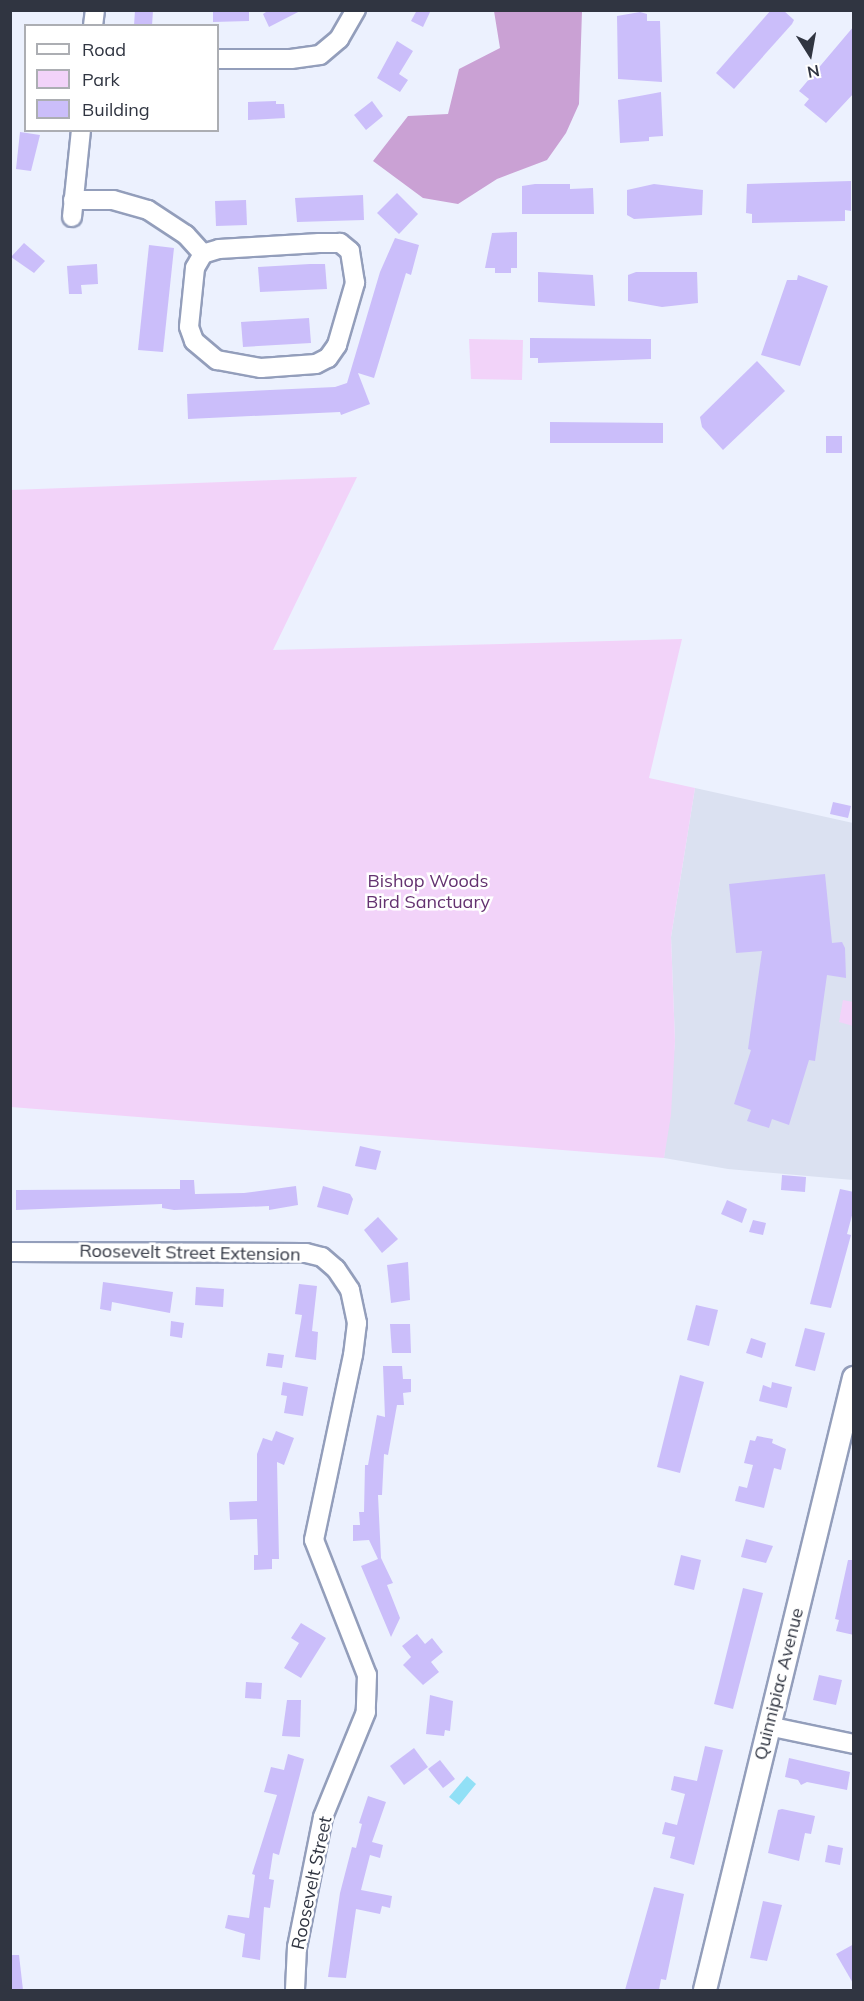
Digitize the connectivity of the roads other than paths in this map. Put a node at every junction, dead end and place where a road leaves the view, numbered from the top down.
1 (356, 10) edge
2 (219, 60) edge
3 (81, 132) edge
4 (203, 254) junction
5 (10, 1252) edge
6 (854, 1378) edge
7 (367, 1675) joint
8 (768, 1726) junction
9 (854, 1744) edge
10 (295, 1990) edge
11 (705, 1990) edge

1 - 2 street
3 - 4 street
4 - 4 street
5 - 7 street, Roosevelt Street Extension
6 - 8 main road, Quinnipiac Avenue
7 - 10 street, Roosevelt Street
8 - 9 street
8 - 11 main road, Quinnipiac Avenue

